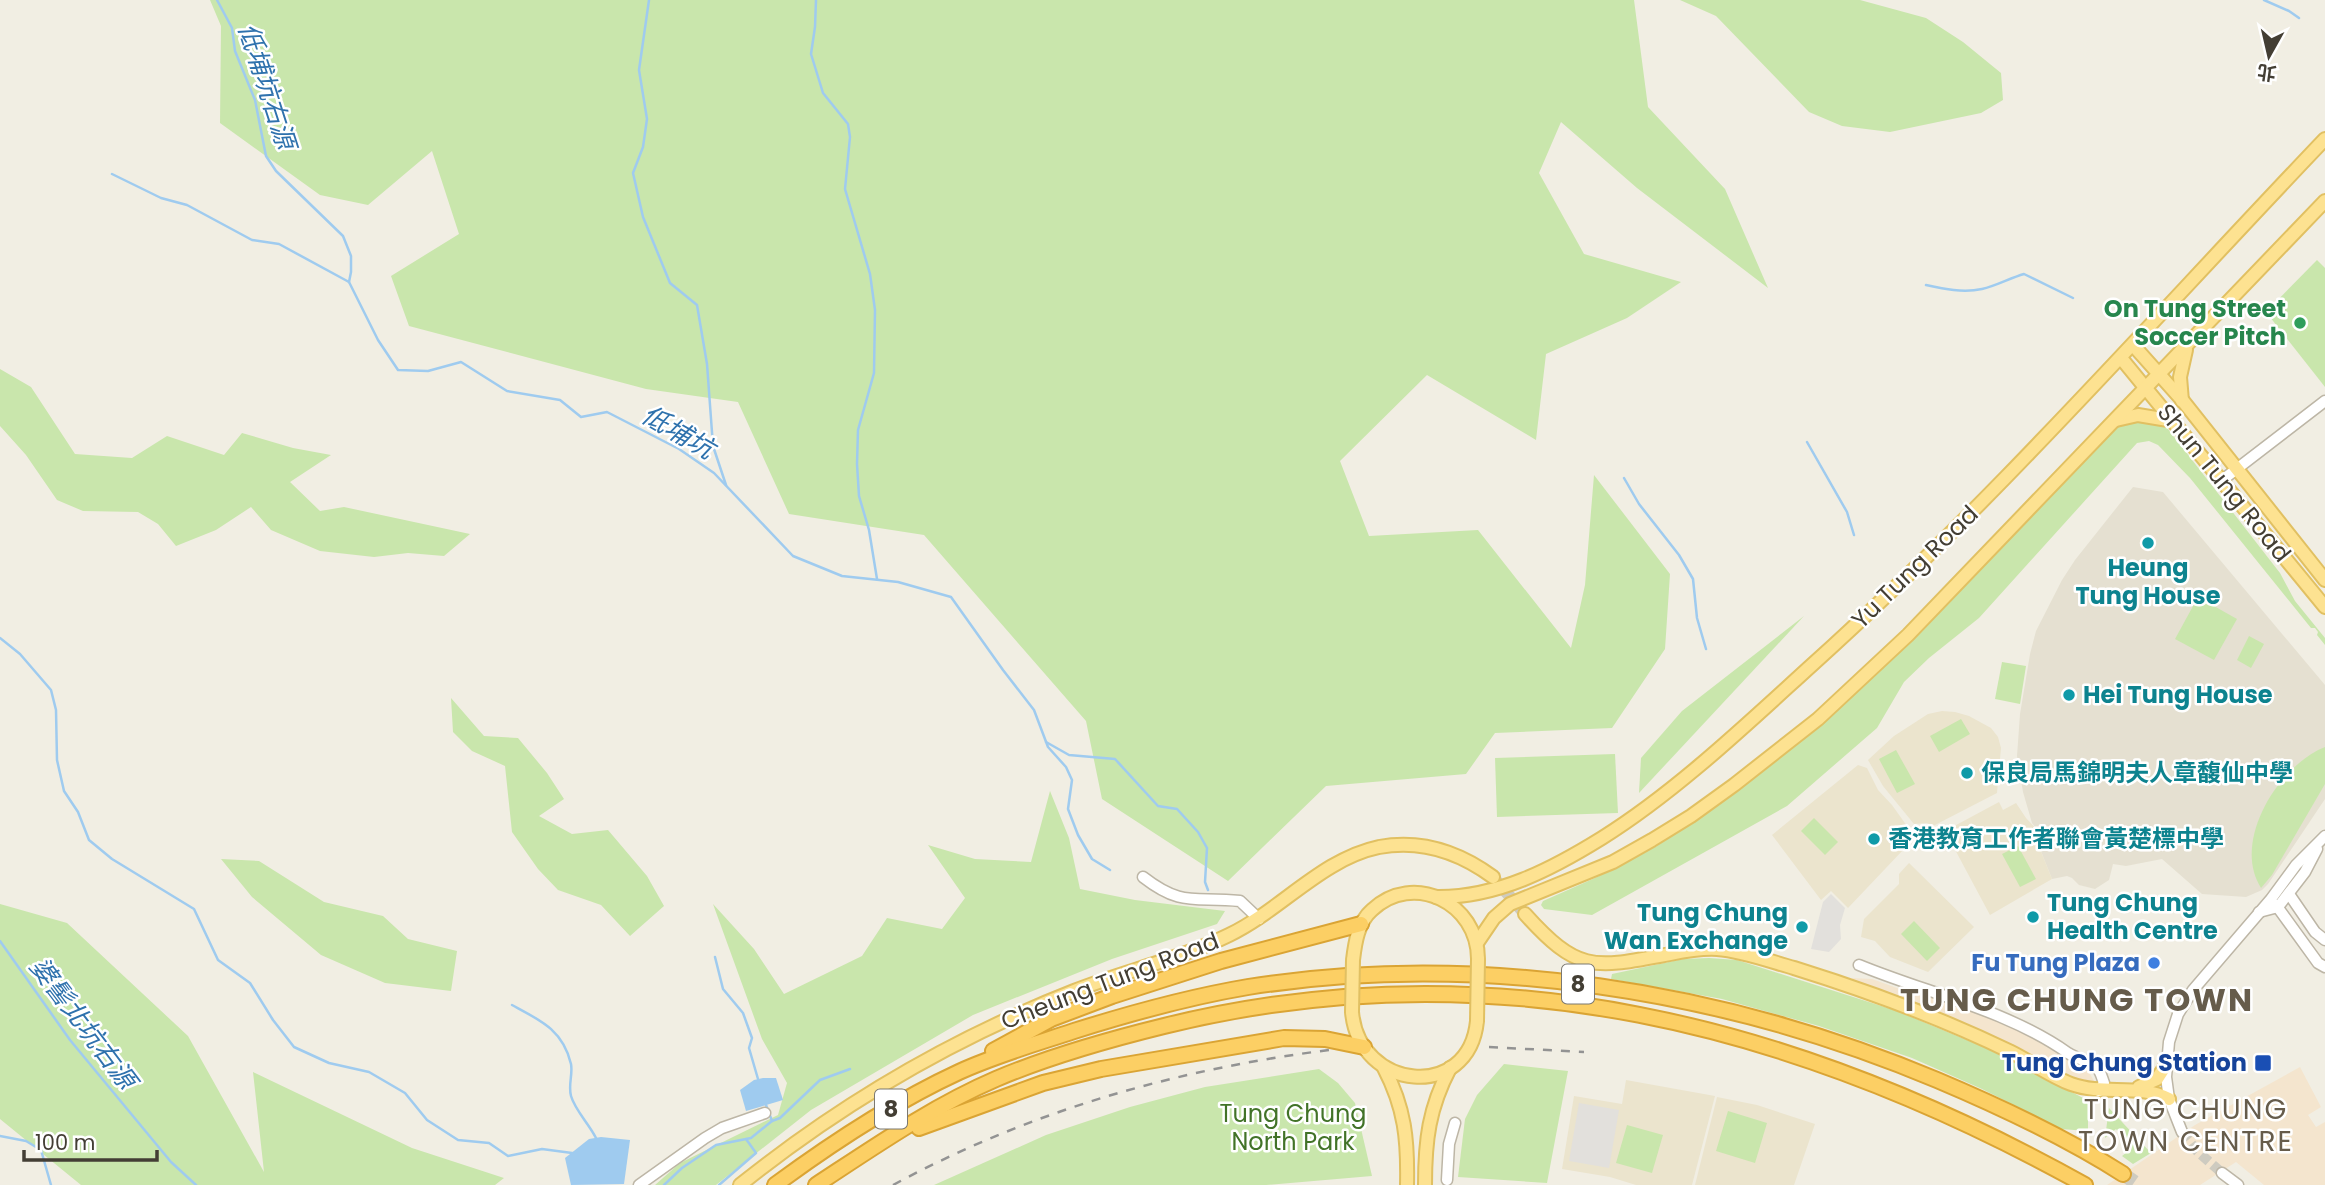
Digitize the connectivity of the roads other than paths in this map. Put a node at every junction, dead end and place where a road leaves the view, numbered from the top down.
1 (2325, 139) edge
2 (2325, 201) edge
3 (2133, 345) junction
4 (2186, 347) junction
5 (2121, 358) junction
6 (2160, 374) junction
7 (2147, 388) junction
8 (2182, 401) junction
9 (2325, 401) edge
10 (2113, 421) junction
11 (2174, 421) junction
12 (2237, 469) junction
13 (2221, 481) junction
14 (2325, 580) edge
15 (2325, 607) edge
16 (2323, 839) edge
17 (1143, 877) dead end
18 (1493, 877) tunnel mouth
19 (2289, 894) junction
20 (1436, 897) junction
21 (2275, 903) junction
22 (1525, 914) tunnel mouth
23 (1259, 919) junction
24 (1361, 924) junction
25 (2325, 940) edge
26 (1477, 943) junction
27 (1859, 965) dead end
28 (2325, 967) edge
29 (1364, 1047) junction
30 (2166, 1065) junction
31 (1384, 1068) junction
32 (1450, 1068) junction
33 (958, 1073) junction
34 (2125, 1090) junction
35 (2099, 1091) junction
36 (2169, 1099) junction
37 (765, 1113) dead end
38 (1455, 1123) dead end
39 (2182, 1132) tunnel mouth
40 (886, 1141) junction
41 (2052, 1167) junction
42 (2222, 1172) tunnel mouth
43 (2123, 1174) tunnel mouth
44 (1447, 1180) dead end
45 (639, 1185) edge
46 (740, 1185) edge
47 (775, 1185) edge
48 (816, 1185) edge
49 (1407, 1185) edge
50 (1425, 1185) edge
51 (2075, 1185) edge
52 (2085, 1185) edge
53 (2238, 1185) edge

1 - 3 main road, Yu Tung Road
2 - 4 main road, Yu Tung Road
3 - 5 main road, Yu Tung Road
3 - 6 main road, Shun Tung Road
4 - 6 main road, Yu Tung Road
4 - 8 main road
5 - 7 main road, Shun Tung Road
5 - 20 main road, Yu Tung Road
6 - 7 main road, Yu Tung Road
6 - 8 main road, Shun Tung Road
7 - 10 main road, Yu Tung Road
7 - 11 main road, Shun Tung Road
8 - 12 main road, Shun Tung Road
9 - 12 street
10 - 11 main road
10 - 26 main road, Yu Tung Road
11 - 13 main road, Shun Tung Road
12 - 13 street
12 - 14 main road, Shun Tung Road
13 - 15 main road, Shun Tung Road
16 - 19 street
16 - 21 street
17 - 23 street
18 - 23 main road, Cheung Tung Road
19 - 21 street
19 - 25 street
20 - 24 main road
20 - 26 main road
21 - 28 street
21 - 30 street
22 - 35 main road
23 - 46 main road, Cheung Tung Road
24 - 29 main road, bridge
24 - 33 highway
26 - 32 main road, bridge
27 - 35 street
29 - 31 main road
29 - 40 highway
30 - 34 main road
30 - 36 street
31 - 32 main road
31 - 49 main road
32 - 50 main road
33 - 43 highway, 8
33 - 47 highway, 8
34 - 35 main road
34 - 36 main road
36 - 39 street
37 - 45 street
38 - 44 street
40 - 41 highway, 8
40 - 48 highway, 8
41 - 51 highway
41 - 52 highway, 8
42 - 53 street

